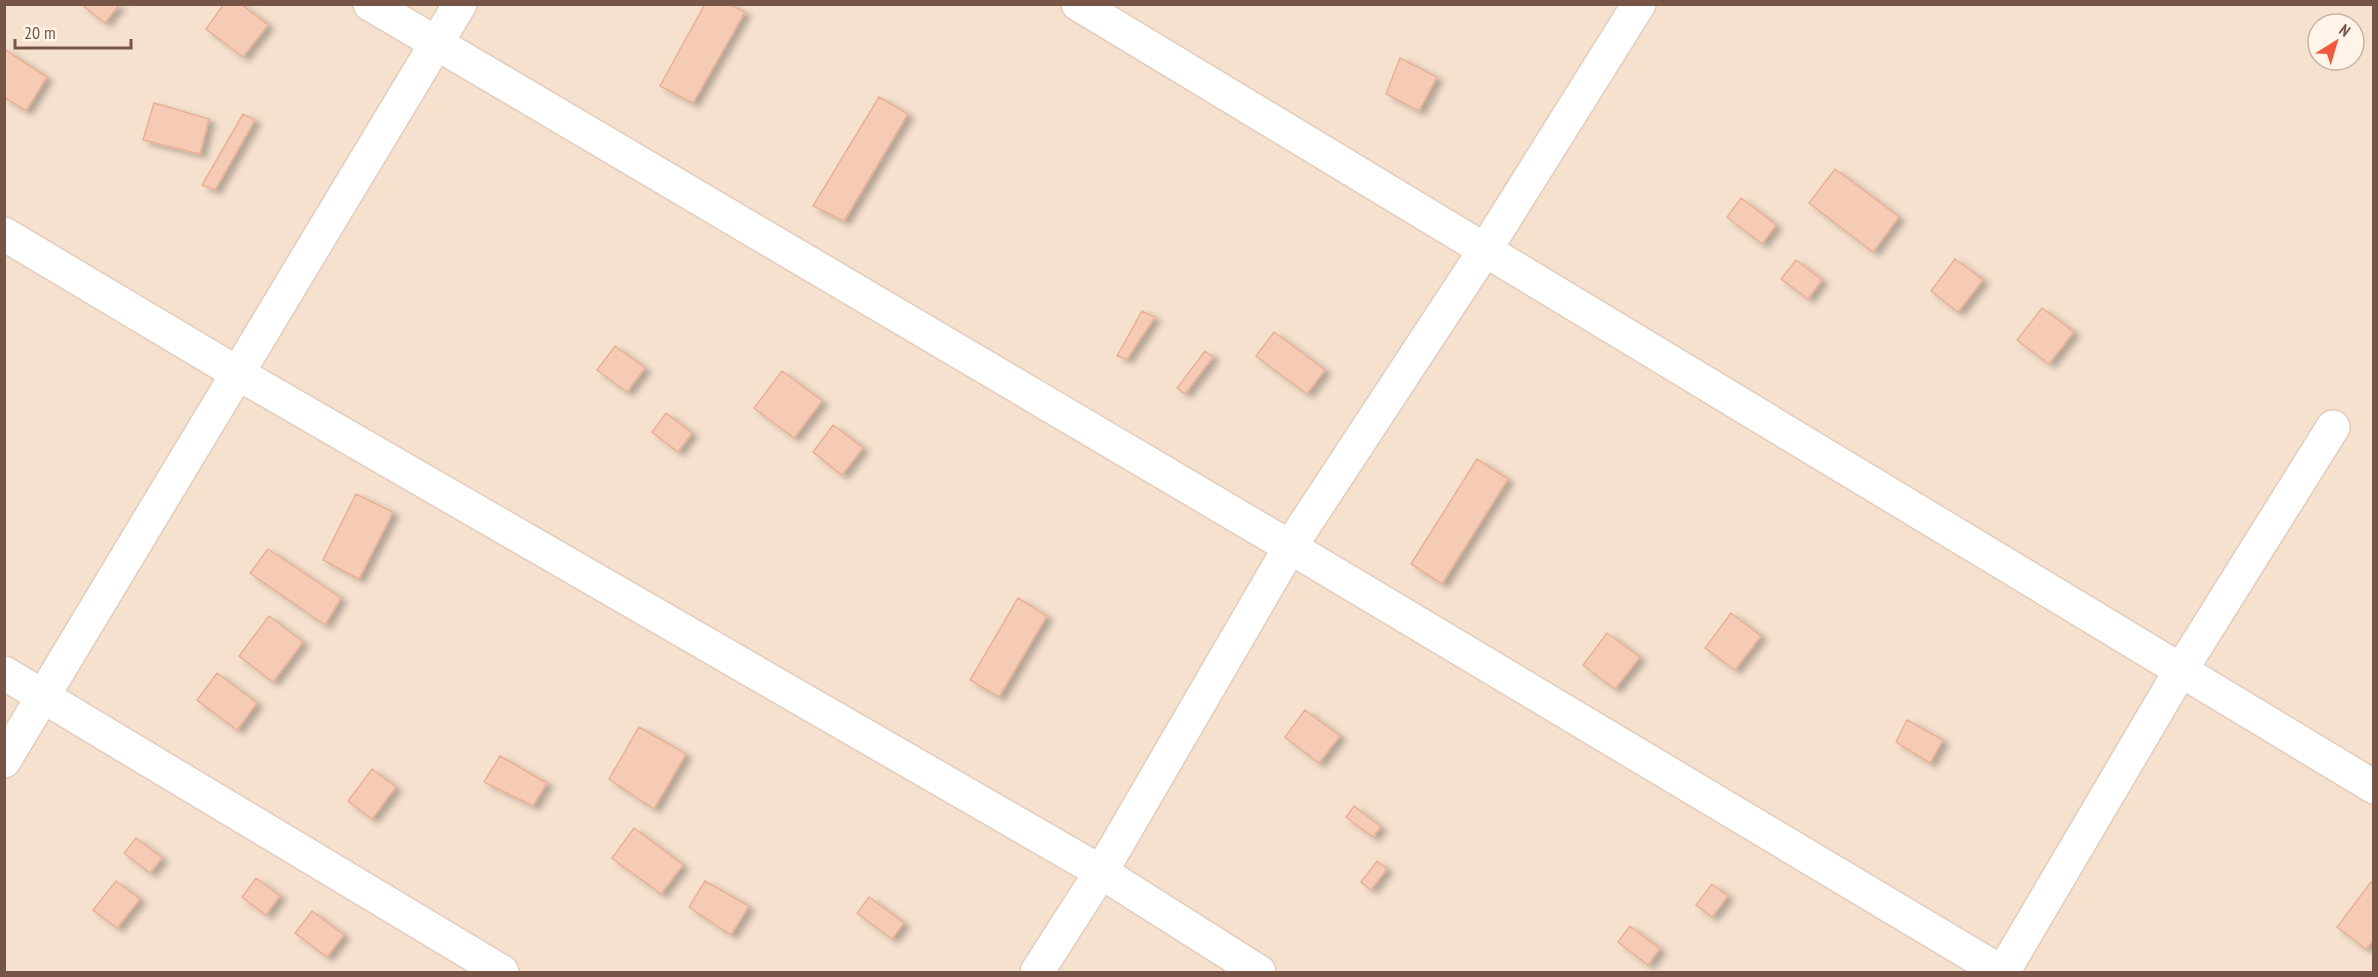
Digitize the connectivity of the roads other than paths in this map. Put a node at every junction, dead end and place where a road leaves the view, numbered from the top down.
1 (369, 4) edge
2 (460, 4) edge
3 (1078, 4) edge
4 (1640, 4) edge
5 (434, 43) junction
6 (4, 234) edge
7 (1485, 250) junction
8 (237, 373) junction
9 (2333, 427) dead end
10 (1290, 547) junction
11 (2181, 670) junction
12 (4, 673) edge
13 (43, 696) junction
14 (4, 761) edge
15 (2373, 787) edge
16 (1101, 872) junction
17 (502, 972) edge
18 (1037, 972) edge
19 (1259, 972) edge
20 (2002, 972) edge

1 - 5 street
2 - 5 street
3 - 7 street
4 - 7 street
5 - 8 street
5 - 10 street
6 - 8 street
7 - 10 street
7 - 11 street
8 - 13 street
8 - 16 street
9 - 11 street
10 - 16 street
10 - 20 street
11 - 15 street
11 - 20 street
12 - 13 street
13 - 14 street
13 - 17 street
16 - 18 street
16 - 19 street

